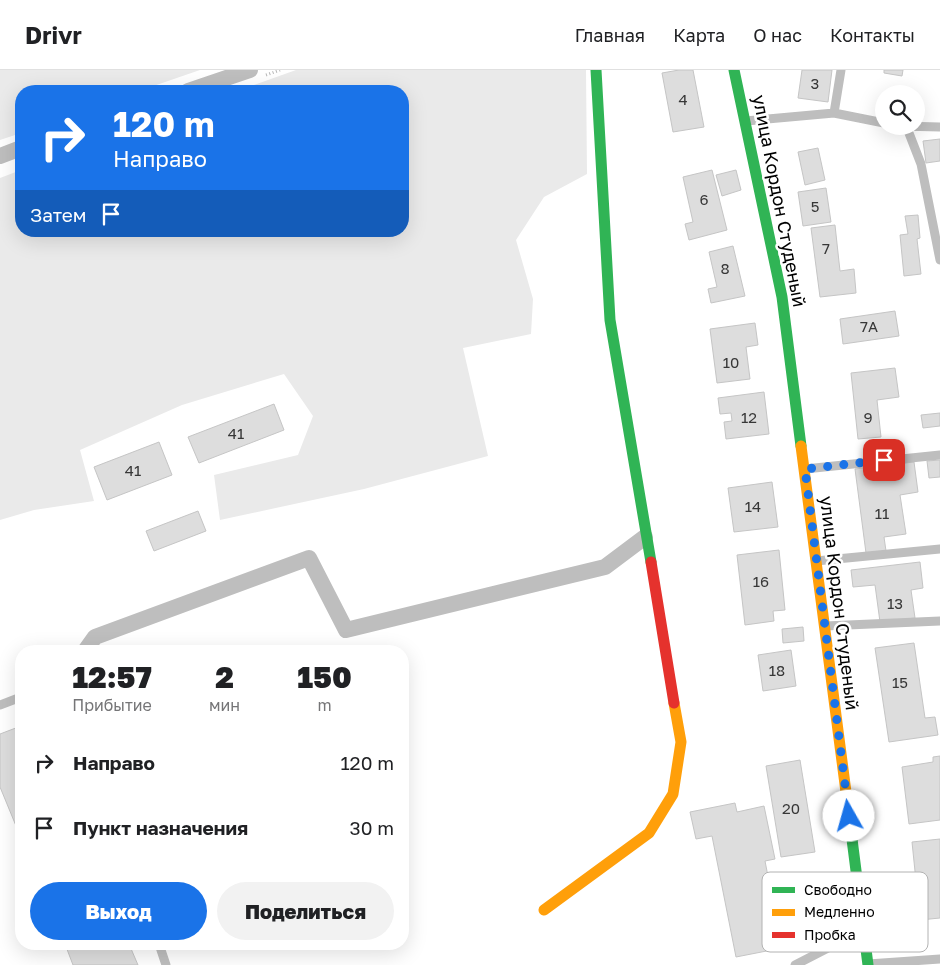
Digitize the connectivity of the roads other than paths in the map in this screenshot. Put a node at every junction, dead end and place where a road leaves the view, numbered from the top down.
1 (250, 70) edge
2 (596, 70) edge
3 (734, 70) edge
4 (841, 70) edge
5 (206, 85) edge
6 (834, 113) junction
7 (746, 121) junction
8 (875, 121) edge
9 (925, 127) edge
10 (940, 127) edge
11 (907, 135) edge
12 (15, 150) edge
13 (0, 156) edge
14 (940, 260) edge
15 (940, 455) edge
16 (805, 469) junction
17 (644, 537) junction
18 (940, 549) edge
19 (816, 561) junction
20 (940, 621) edge
21 (824, 626) junction
22 (89, 645) edge
23 (15, 699) edge
24 (0, 705) edge
25 (856, 872) edge
26 (544, 910) dead end
27 (161, 950) edge
28 (821, 952) edge
29 (867, 952) edge
30 (940, 959) edge
31 (166, 965) edge
32 (795, 965) edge
33 (868, 965) edge

1 - 5 street
2 - 17 street
3 - 7 street, улица Кордон Студеный
4 - 6 lane
6 - 7 lane
6 - 8 lane
7 - 16 street, улица Кордон Студеный
9 - 10 lane
11 - 14 lane
12 - 13 street
15 - 16 lane
16 - 19 street, улица Кордон Студеный
17 - 22 street
17 - 26 street
18 - 19 lane
19 - 21 street, улица Кордон Студеный
20 - 21 lane
21 - 25 street, улица Кордон Студеный
23 - 24 lane
27 - 31 lane
28 - 32 lane
29 - 33 street, улица Кордон Студеный
30 - 33 lane

